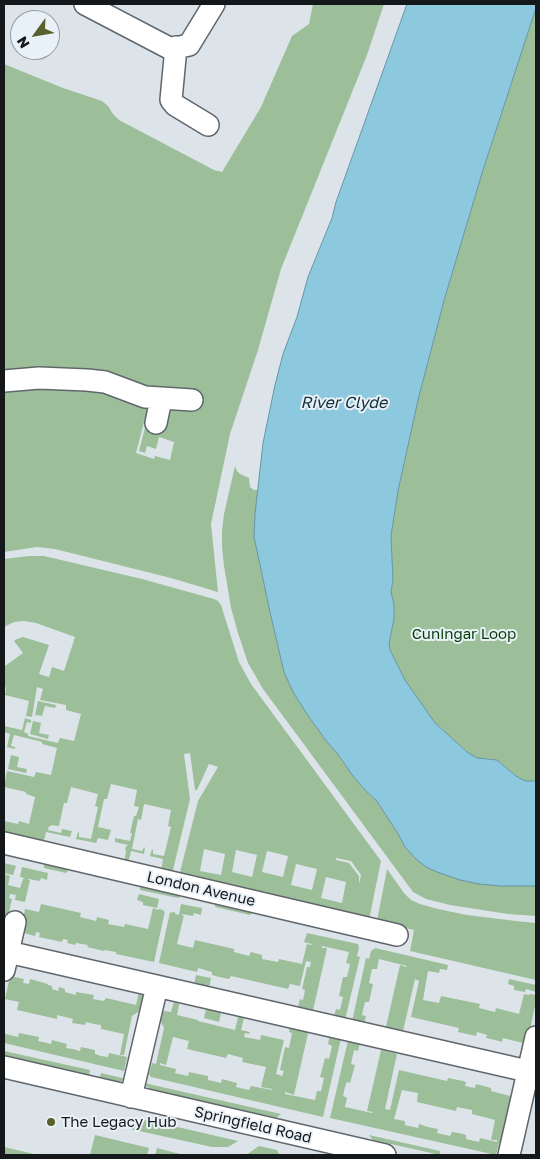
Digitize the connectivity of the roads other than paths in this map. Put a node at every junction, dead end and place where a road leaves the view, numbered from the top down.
1 (85, 4) edge
2 (214, 4) edge
3 (176, 48) junction
4 (208, 125) dead end
5 (4, 381) edge
6 (161, 399) junction
7 (192, 400) dead end
8 (156, 423) dead end
9 (4, 843) edge
10 (15, 922) dead end
11 (397, 935) dead end
12 (6, 961) edge
13 (157, 986) junction
14 (536, 1037) edge
15 (4, 1068) edge
16 (532, 1072) edge
17 (131, 1096) junction
18 (385, 1155) edge
19 (509, 1155) edge

1 - 3 street
2 - 3 street
3 - 4 street
5 - 6 street
6 - 7 street
6 - 8 street
9 - 11 street, London Avenue
10 - 12 street
12 - 13 street
13 - 16 street
13 - 17 street
14 - 16 street
15 - 17 street, Springfield Road
16 - 19 street
17 - 18 street, Springfield Road

